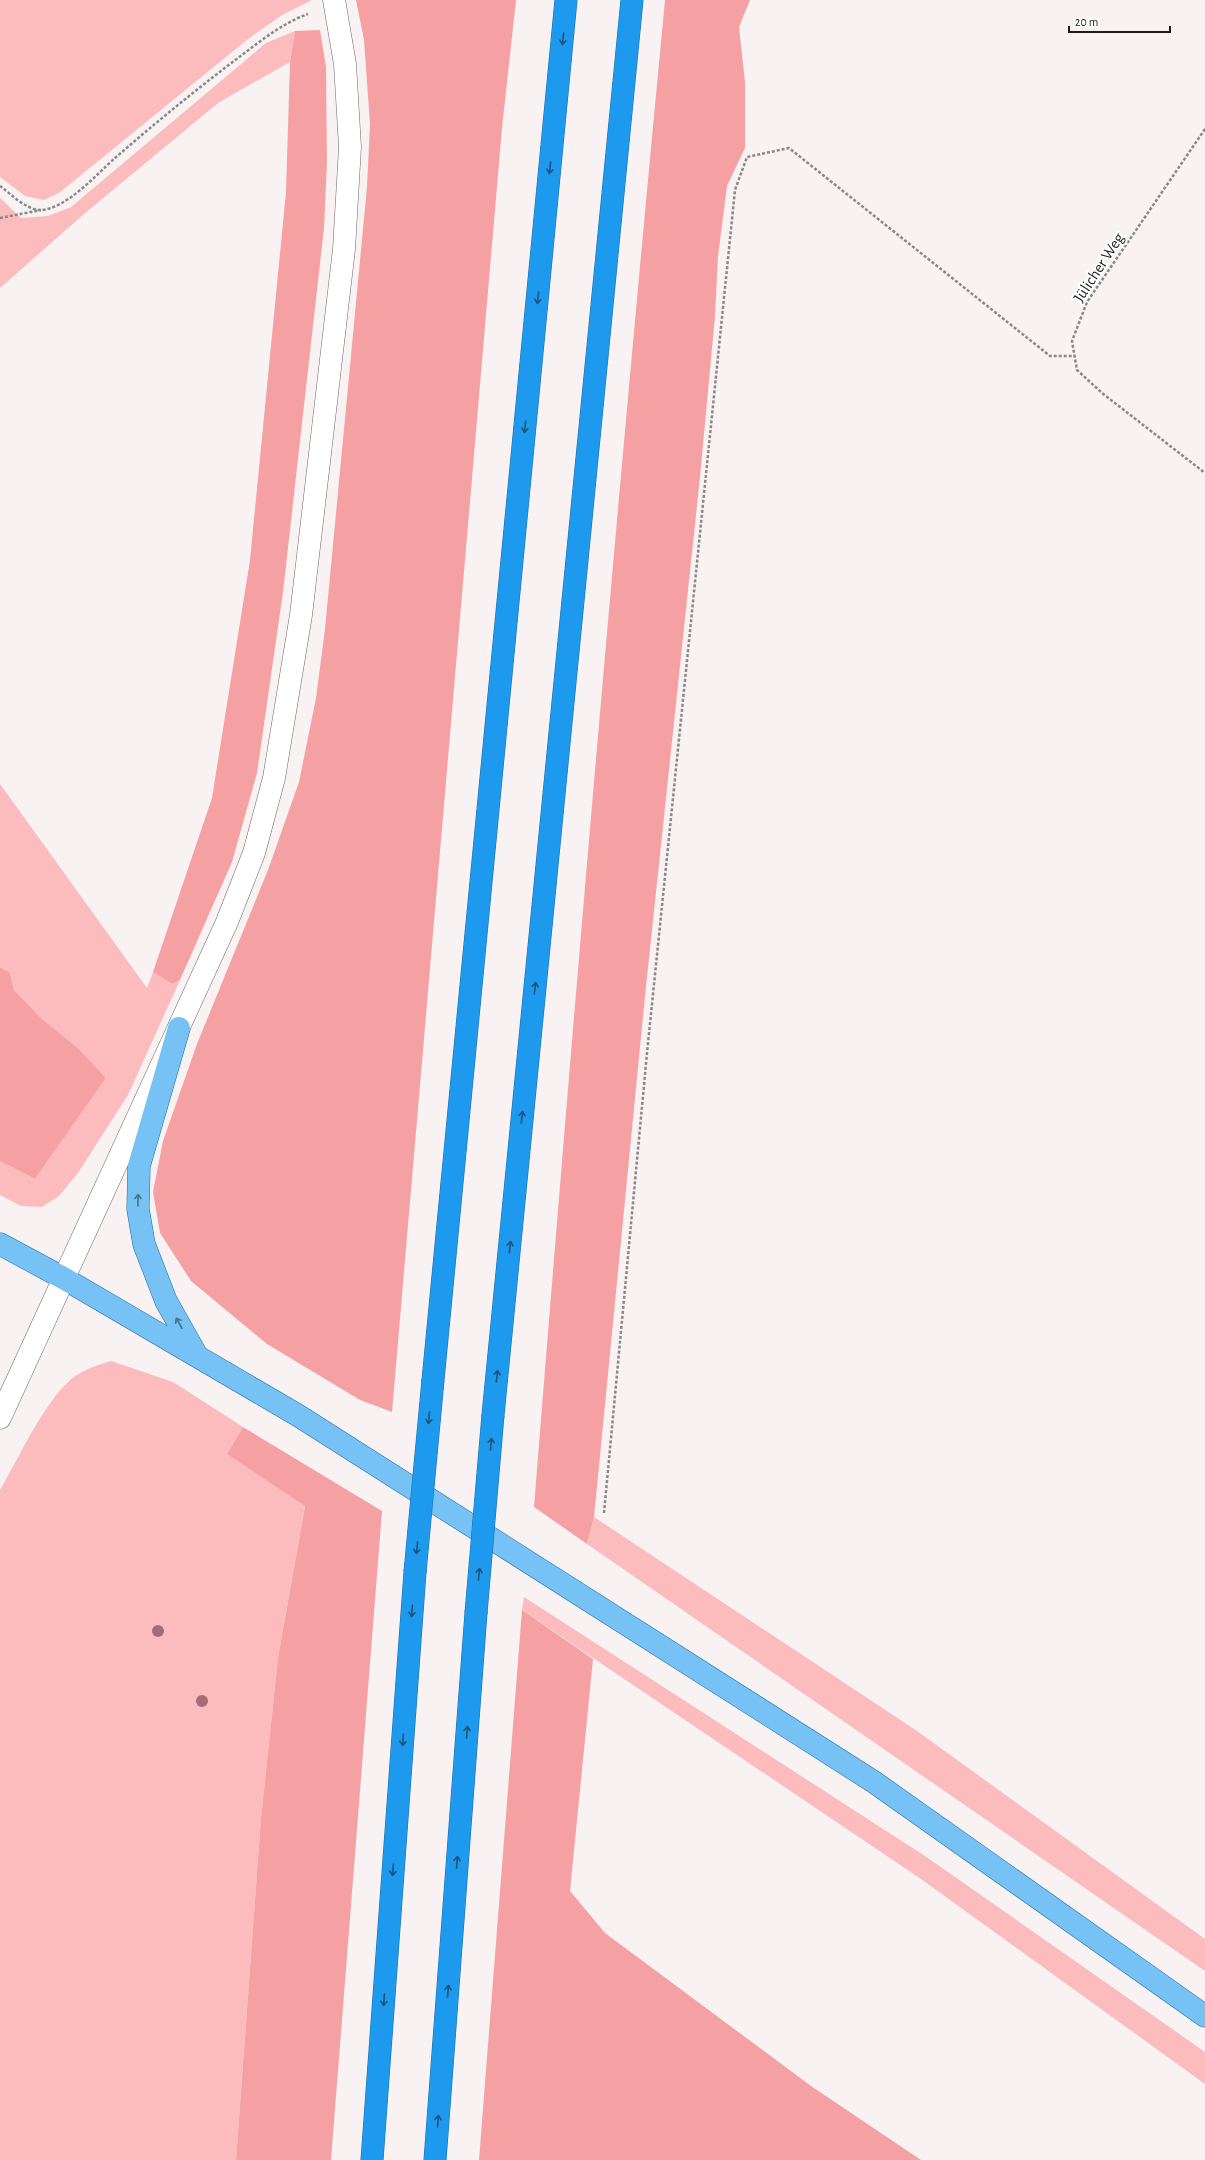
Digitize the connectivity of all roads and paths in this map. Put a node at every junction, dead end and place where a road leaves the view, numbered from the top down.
1 (566, 0) edge
2 (632, 0) edge
3 (334, 2) edge
4 (1205, 129) edge
5 (0, 186) edge
6 (41, 210) junction
7 (0, 218) edge
8 (1075, 356) junction
9 (1205, 473) edge
10 (179, 1028) junction
11 (0, 1244) edge
12 (65, 1279) junction
13 (198, 1357) junction
14 (0, 1418) edge
15 (604, 1513) dead end
16 (1205, 2016) edge
17 (372, 2160) edge
18 (435, 2160) edge

1 -> 17 highway, bridge
18 -> 2 highway, bridge
3 - 6 path
3 - 10 street
4 - 8 path, Jülicher Weg
5 - 6 path
6 - 7 path
8 - 9 path, Jülicher Weg
8 - 15 path
10 - 12 street
13 -> 10 main road
11 - 12 main road
12 - 13 main road
12 - 14 street
13 - 16 main road

